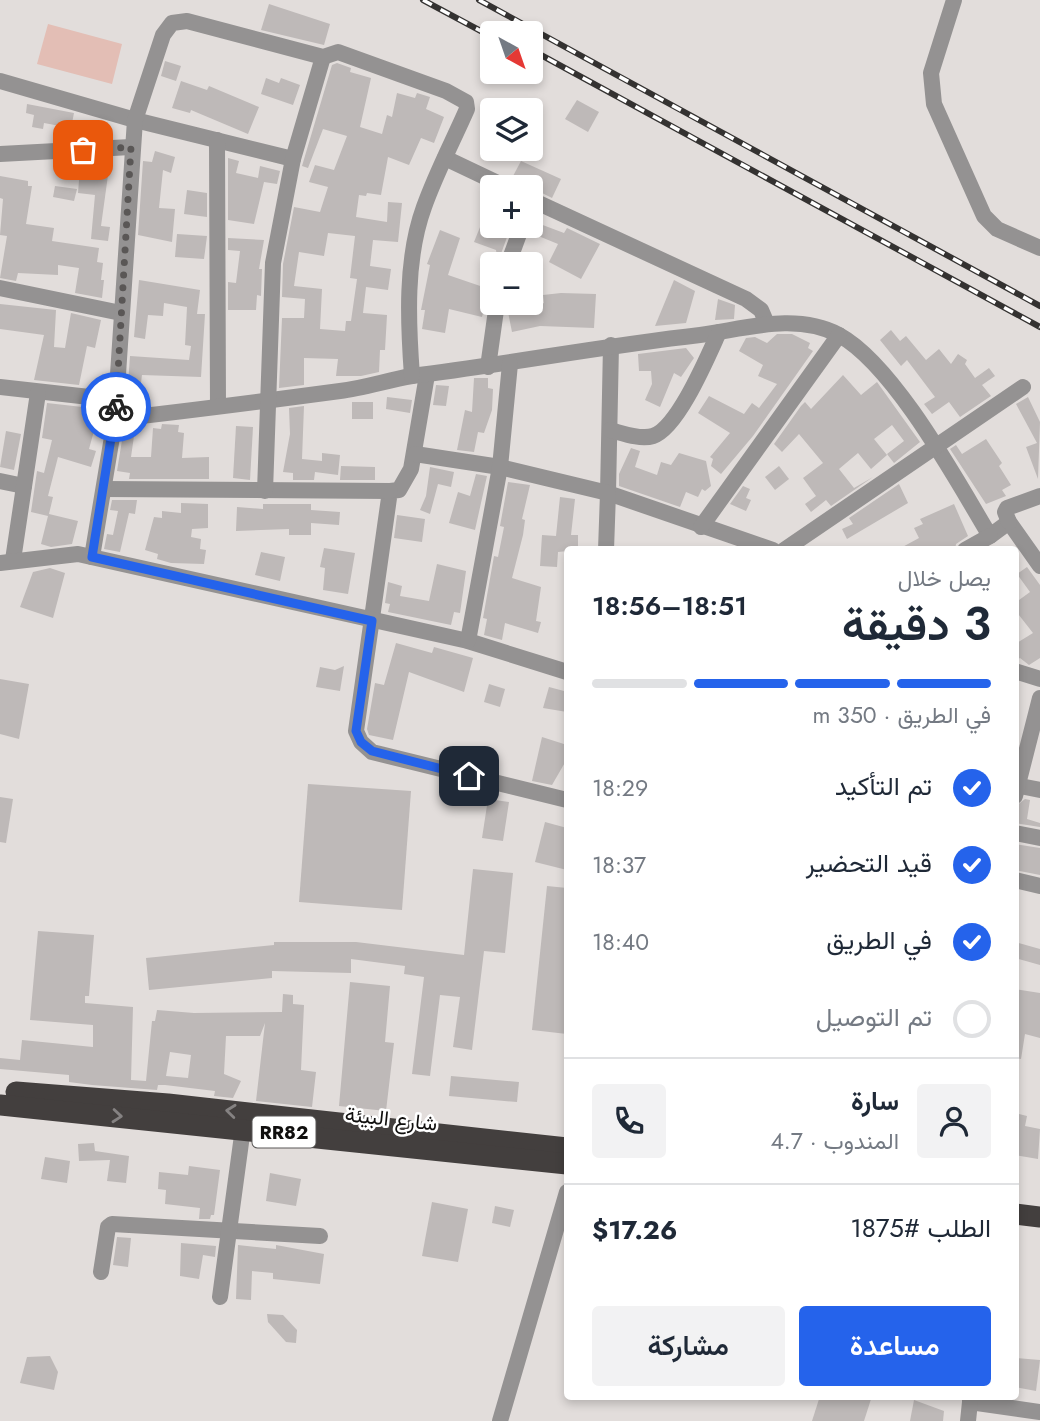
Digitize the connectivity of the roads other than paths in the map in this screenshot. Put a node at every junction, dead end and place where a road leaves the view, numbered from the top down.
1 (954, 0) edge
2 (323, 57) junction
3 (0, 80) edge
4 (135, 120) junction
5 (217, 140) junction
6 (131, 147) junction
7 (0, 154) edge
8 (445, 158) junction
9 (293, 159) junction
10 (481, 175) edge
11 (543, 206) edge
12 (1040, 248) edge
13 (0, 288) edge
14 (121, 313) junction
15 (495, 315) edge
16 (767, 324) junction
17 (719, 332) junction
18 (839, 335) junction
19 (611, 345) junction
20 (510, 364) junction
21 (488, 367) junction
22 (419, 376) junction
23 (0, 387) edge
24 (1023, 387) dead end
25 (38, 393) junction
26 (116, 400) junction
27 (270, 400) junction
28 (218, 406) junction
29 (115, 419) junction
30 (610, 430) junction
31 (937, 448) junction
32 (415, 454) junction
33 (500, 467) junction
34 (0, 481) edge
35 (24, 486) junction
36 (104, 489) junction
37 (265, 491) junction
38 (390, 491) junction
39 (608, 493) junction
40 (1040, 496) edge
41 (1009, 522) junction
42 (701, 527) junction
43 (990, 536) junction
44 (606, 546) edge
45 (757, 546) edge
46 (790, 546) edge
47 (972, 546) edge
48 (92, 557) junction
49 (1038, 558) edge
50 (6, 561) edge
51 (372, 621) junction
52 (468, 641) junction
53 (564, 671) edge
54 (1019, 672) edge
55 (1040, 679) edge
56 (1040, 698) edge
57 (1019, 778) edge
58 (1019, 789) edge
59 (1040, 790) edge
60 (564, 799) edge
61 (1019, 834) edge
62 (1040, 838) edge
63 (1019, 881) edge
64 (1040, 886) edge
65 (0, 1091) edge
66 (0, 1105) edge
67 (243, 1128) junction
68 (564, 1148) edge
69 (564, 1164) edge
70 (1019, 1200) edge
71 (564, 1202) edge
72 (1040, 1203) edge
73 (1019, 1214) edge
74 (1040, 1216) edge
75 (229, 1231) junction
76 (320, 1236) dead end
77 (101, 1272) dead end
78 (220, 1297) dead end
79 (970, 1400) edge
80 (975, 1400) edge
81 (1040, 1412) edge
82 (500, 1421) edge
83 (968, 1421) edge

1 - 12 street
2 - 4 street
2 - 8 street
2 - 9 street
3 - 4 street
4 - 5 street
4 - 6 street
5 - 9 street
5 - 28 street
6 - 7 street
6 - 14 street
8 - 10 street
8 - 22 street
9 - 27 street
11 - 16 street
13 - 14 street
14 - 26 street
15 - 21 street
16 - 17 street
16 - 18 street
17 - 19 street
17 - 30 street
18 - 31 street
18 - 42 street
19 - 20 street
19 - 30 street
20 - 21 street
20 - 33 street
21 - 22 street
22 - 27 street
22 - 32 street
23 - 25 street
24 - 31 street
25 - 26 street
25 - 35 street
26 - 29 street
27 - 28 street
27 - 37 street
28 - 29 street
29 - 36 street
30 - 39 street
31 - 43 street
31 - 46 street
32 - 33 street
32 - 38 street
33 - 39 street
33 - 52 street
34 - 35 street
35 - 50 street
36 - 37 street
36 - 48 street
37 - 38 street
38 - 51 street
39 - 42 street
39 - 44 street
40 - 41 street
41 - 43 street
41 - 49 street
42 - 45 street
43 - 47 street
48 - 50 street
48 - 51 street
51 - 52 street
51 - 60 street
52 - 53 street
54 - 55 street
56 - 57 street
58 - 59 street
61 - 62 street
63 - 64 street
68 -> 65 highway, شارع البيئة / RR82
66 -> 67 highway, شارع البيئة / RR82
67 - 69 highway, شارع البيئة / RR82
67 - 75 street
70 - 72 highway
71 - 82 street
73 - 74 highway
75 - 76 street
75 - 77 street
75 - 78 street
79 - 83 street
80 - 81 street

